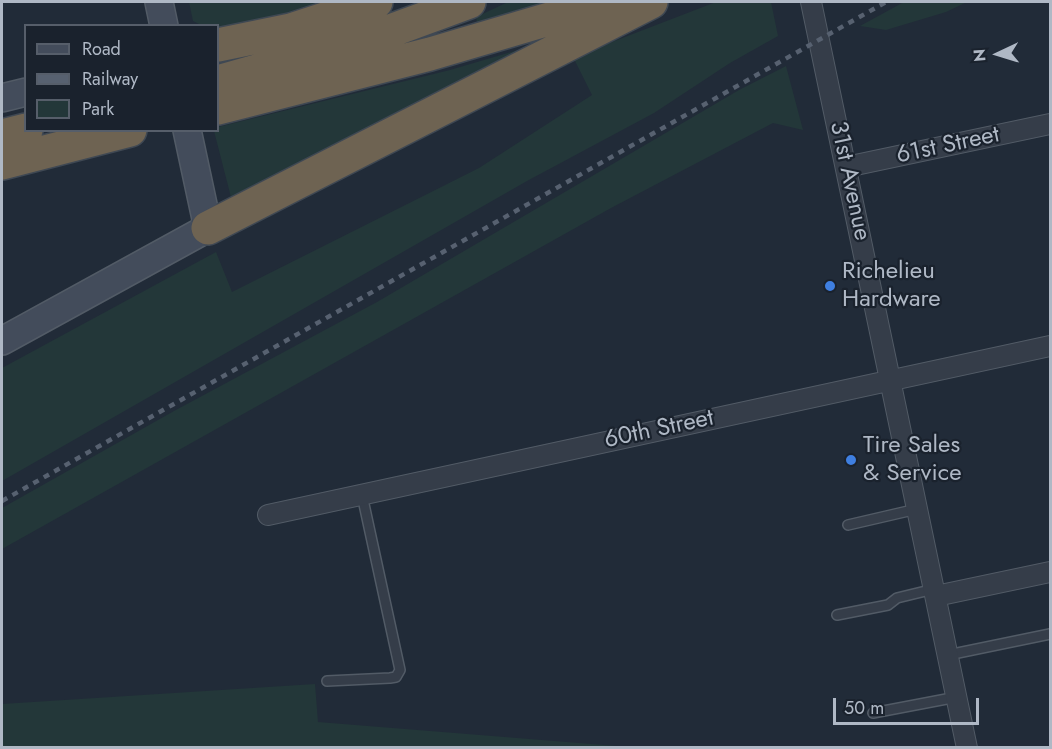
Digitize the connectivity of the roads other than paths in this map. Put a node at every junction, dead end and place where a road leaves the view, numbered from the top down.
1 (159, 2) edge
2 (376, 2) edge
3 (469, 2) edge
4 (607, 2) edge
5 (651, 2) edge
6 (811, 2) edge
7 (164, 24) edge
8 (219, 45) edge
9 (219, 82) edge
10 (24, 92) edge
11 (2, 98) edge
12 (219, 108) edge
13 (1050, 124) edge
14 (24, 130) edge
15 (122, 132) edge
16 (187, 132) edge
17 (2, 136) edge
18 (2, 163) edge
19 (846, 167) junction
20 (208, 228) junction
21 (2, 341) edge
22 (1050, 346) edge
23 (891, 381) junction
24 (362, 495) junction
25 (917, 509) junction
26 (268, 515) dead end
27 (848, 525) dead end
28 (1050, 572) edge
29 (935, 592) junction
30 (837, 615) dead end
31 (1050, 634) edge
32 (948, 655) junction
33 (327, 681) dead end
34 (957, 697) junction
35 (873, 712) dead end
36 (967, 747) edge

1 - 7 street
2 - 8 highway
3 - 9 highway
4 - 12 highway
5 - 20 highway
6 - 19 street, 31st Avenue
10 - 11 street
13 - 19 street, 61st Street
14 - 17 highway
15 - 18 highway
16 - 20 street
19 - 23 street, 31st Avenue
20 - 21 street
22 - 23 street, 60th Street
23 - 24 street, 60th Street
23 - 25 street, 31st Avenue
24 - 26 street, 60th Street
24 - 33 lane
25 - 27 lane
25 - 29 street, 31st Avenue
28 - 29 street
29 - 30 lane
29 - 32 street, 31st Avenue
31 - 32 lane
32 - 34 street, 31st Avenue
34 - 35 lane
34 - 36 street, 31st Avenue

